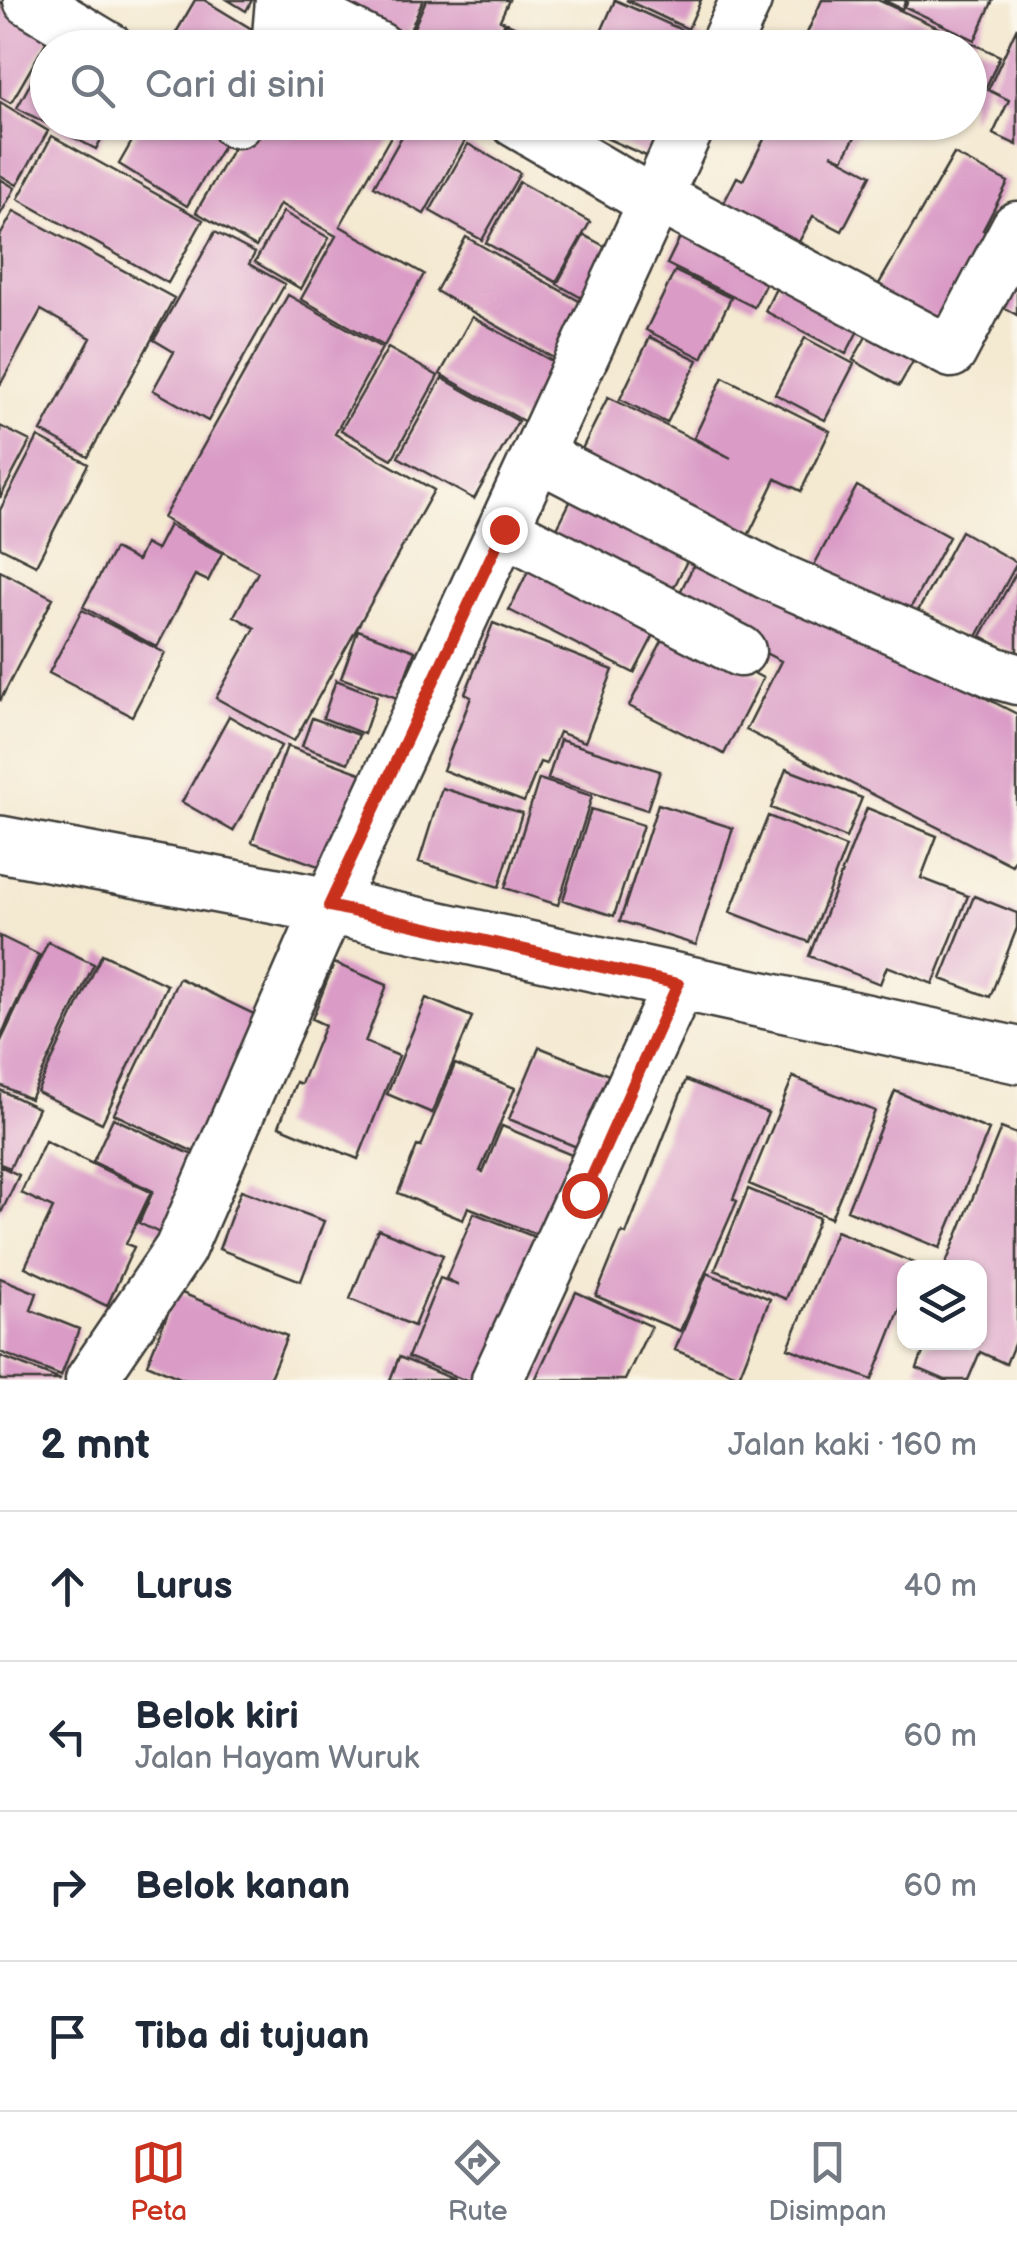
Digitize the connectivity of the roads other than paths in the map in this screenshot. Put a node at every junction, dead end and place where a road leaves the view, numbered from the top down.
1 (29, 0) edge
2 (282, 0) edge
3 (746, 0) edge
4 (79, 30) edge
5 (279, 30) edge
6 (342, 30) edge
7 (732, 30) edge
8 (548, 140) edge
9 (683, 140) edge
10 (656, 200) junction
11 (1017, 227) edge
12 (539, 456) junction
13 (504, 529) junction
14 (740, 651) dead end
15 (1017, 679) edge
16 (0, 844) edge
17 (329, 906) junction
18 (678, 984) junction
19 (1017, 1056) edge
20 (91, 1380) edge
21 (497, 1380) edge

1 - 4 street
2 - 5 street
2 - 6 street
3 - 7 street
8 - 10 street
9 - 10 street
10 - 11 street
10 - 12 street
12 - 13 street
12 - 15 street
13 - 14 street
13 - 17 street
16 - 17 main road
17 - 18 main road
17 - 20 street
18 - 19 main road
18 - 21 street

